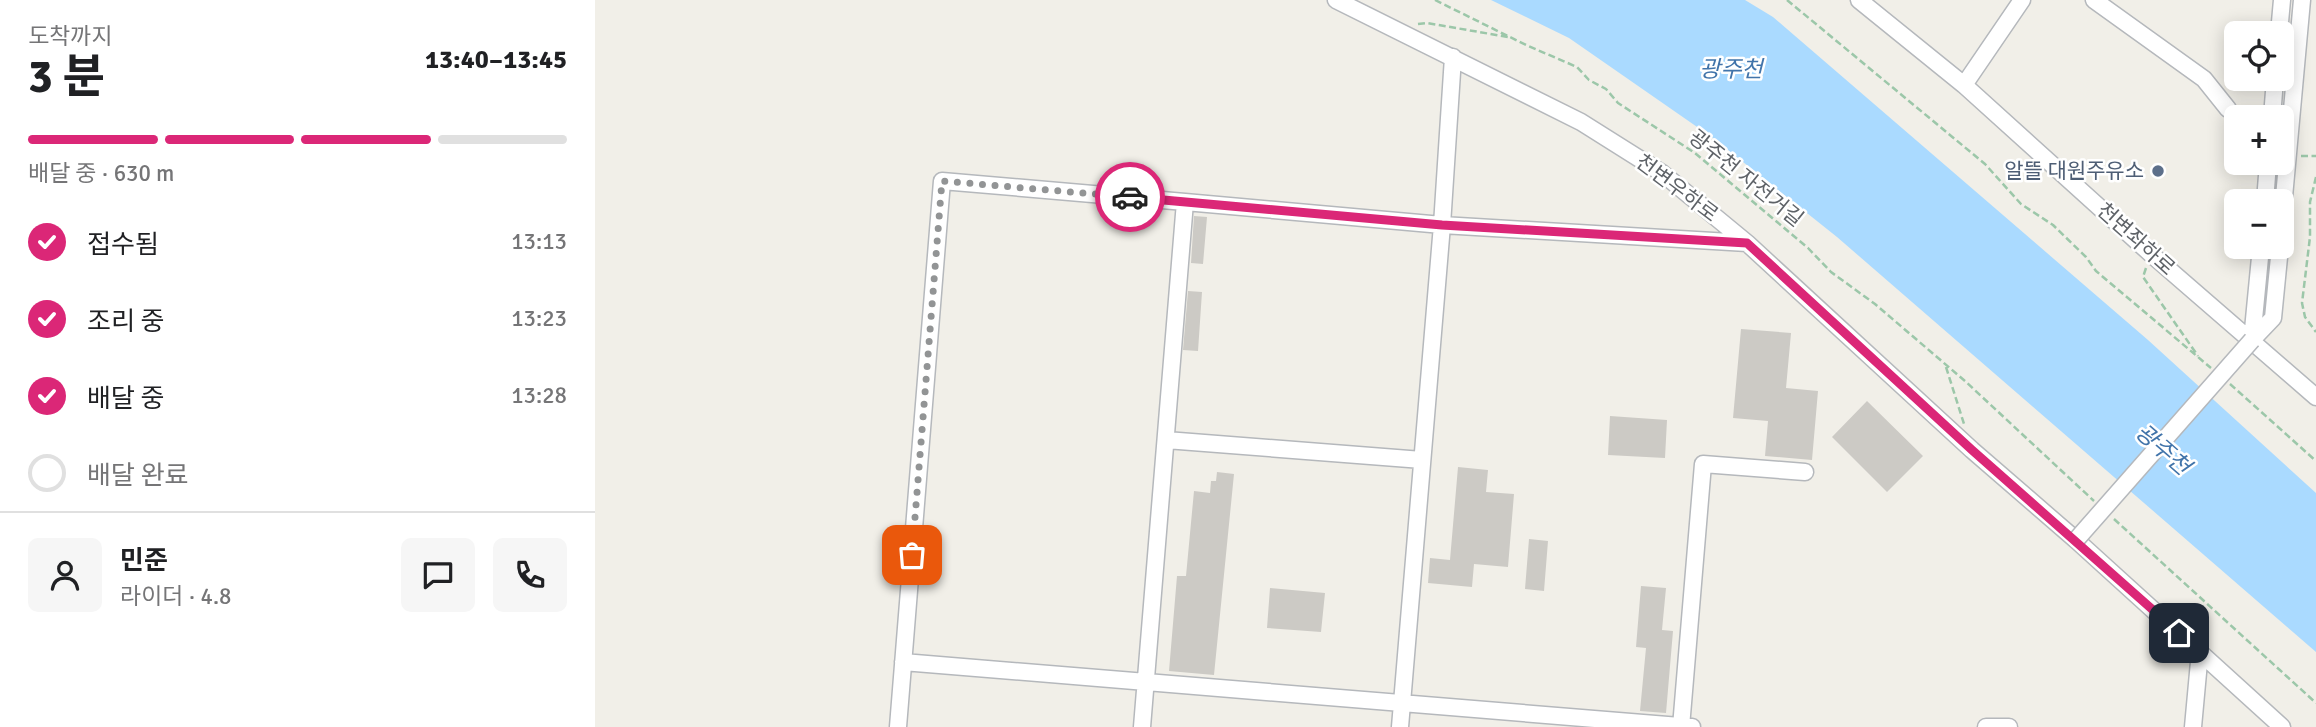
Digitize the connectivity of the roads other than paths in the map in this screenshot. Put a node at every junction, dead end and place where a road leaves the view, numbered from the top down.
1 (1336, 0) edge
2 (1859, 0) edge
3 (2022, 0) edge
4 (2094, 0) edge
5 (2282, 0) edge
6 (2302, 0) edge
7 (2280, 21) edge
8 (1453, 57) junction
9 (1964, 85) junction
10 (2225, 105) edge
11 (2285, 189) edge
12 (1185, 202) junction
13 (1442, 225) junction
14 (1747, 243) junction
15 (2259, 259) edge
16 (2279, 259) edge
17 (2252, 340) junction
18 (2316, 397) edge
19 (1166, 440) junction
20 (1422, 460) junction
21 (1805, 472) dead end
22 (2076, 540) junction
23 (2200, 651) junction
24 (903, 662) junction
25 (1146, 682) junction
26 (1402, 703) junction
27 (898, 727) edge
28 (1142, 727) edge
29 (1400, 727) edge
30 (1685, 727) edge
31 (1986, 727) edge
32 (2009, 727) edge
33 (2193, 727) edge
34 (2283, 727) edge

1 - 8 street, 천변우하로
2 - 9 street, 천변좌하로
3 - 9 street
4 - 10 street
5 - 7 street
6 - 11 street
8 - 13 street
8 - 14 street, 천변우하로
9 - 17 street, 천변좌하로
12 - 13 street
12 - 19 street
12 - 24 street
13 - 14 street
13 - 20 street
14 - 22 street, 천변우하로
15 - 17 street
16 - 17 street
17 - 18 street, 천변좌하로
17 - 22 street, bridge
19 - 20 street
19 - 25 street
20 - 26 street
21 - 30 street
22 - 23 street, 천변우하로
23 - 33 street
23 - 34 street, 천변우하로
24 - 25 street
24 - 27 street
25 - 26 street
25 - 28 street
26 - 29 street
26 - 30 street
31 - 32 street

